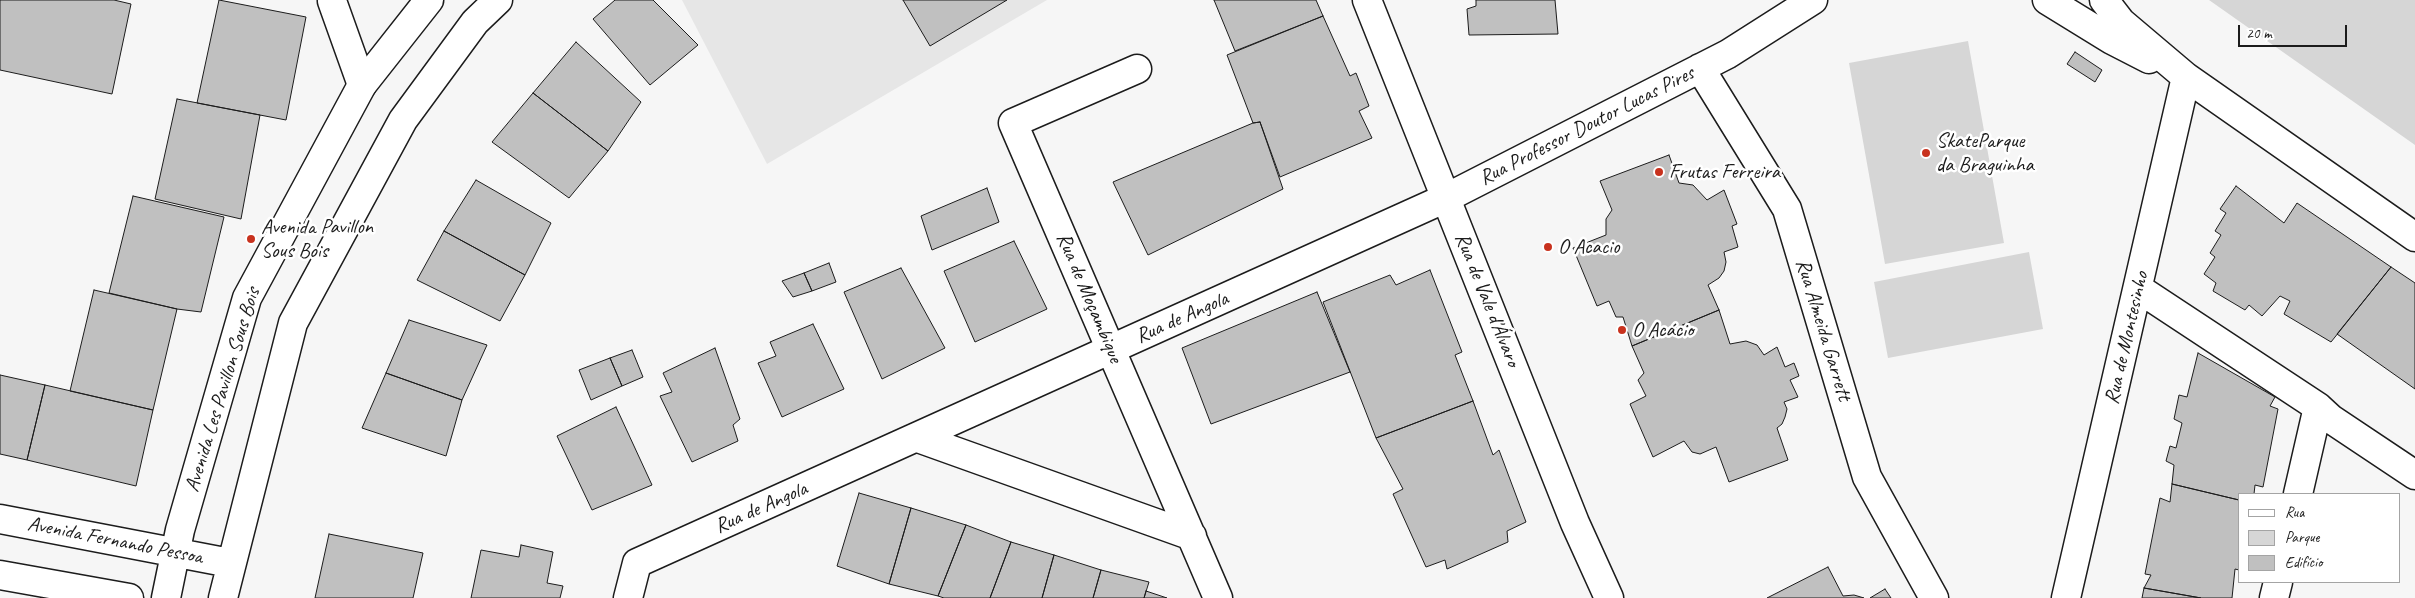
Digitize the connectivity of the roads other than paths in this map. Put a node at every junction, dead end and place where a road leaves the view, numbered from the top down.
1 (335, 0) edge
2 (429, 0) edge
3 (498, 0) edge
4 (1367, 0) edge
5 (1779, 0) edge
6 (1813, 0) edge
7 (2047, 0) edge
8 (2104, 0) edge
9 (1728, 54) junction
10 (1700, 68) junction
11 (1137, 69) dead end
12 (2186, 77) junction
13 (362, 85) junction
14 (1446, 198) junction
15 (2415, 237) edge
16 (2139, 289) junction
17 (1111, 350) junction
18 (2318, 407) junction
19 (918, 438) junction
20 (2415, 475) edge
21 (2298, 493) edge
22 (0, 519) edge
23 (1192, 536) junction
24 (175, 552) junction
25 (230, 563) junction
26 (0, 575) edge
27 (2278, 583) edge
28 (129, 598) edge
29 (166, 598) edge
30 (222, 598) edge
31 (628, 598) edge
32 (1218, 598) edge
33 (1609, 598) edge
34 (1934, 598) edge
35 (2066, 598) edge
36 (2274, 598) edge

1 - 13 street
2 - 13 street
3 - 25 street
4 - 14 street, Rua de Vale d'Álvaro
5 - 9 street, Rua Professor Doutor Lucas Pires
6 - 9 street, Rua Professor Doutor Lucas Pires
7 - 12 street
8 - 12 street
9 - 10 street, Rua Professor Doutor Lucas Pires
10 - 14 street, Rua Professor Doutor Lucas Pires
10 - 34 street, Rua Almeida Garrett
11 - 17 street, Rua de Moçambique
12 - 15 street
12 - 16 street, Rua de Montesinho
13 - 24 street, Avenida Les Pavillon Sous Bois
14 - 17 street, Rua de Angola
14 - 33 street, Rua de Vale d'Álvaro
16 - 18 street
16 - 35 street, Rua de Montesinho
17 - 19 street, Rua de Angola
17 - 23 street, Rua de Moçambique
18 - 20 street
18 - 21 street
19 - 23 street
19 - 31 street, Rua de Angola
22 - 24 street, Avenida Fernando Pessoa
23 - 32 street, Rua de Moçambique
24 - 25 street, Avenida Fernando Pessoa
24 - 29 street, Avenida Les Pavillon Sous Bois
25 - 30 street
26 - 28 street
27 - 36 street

